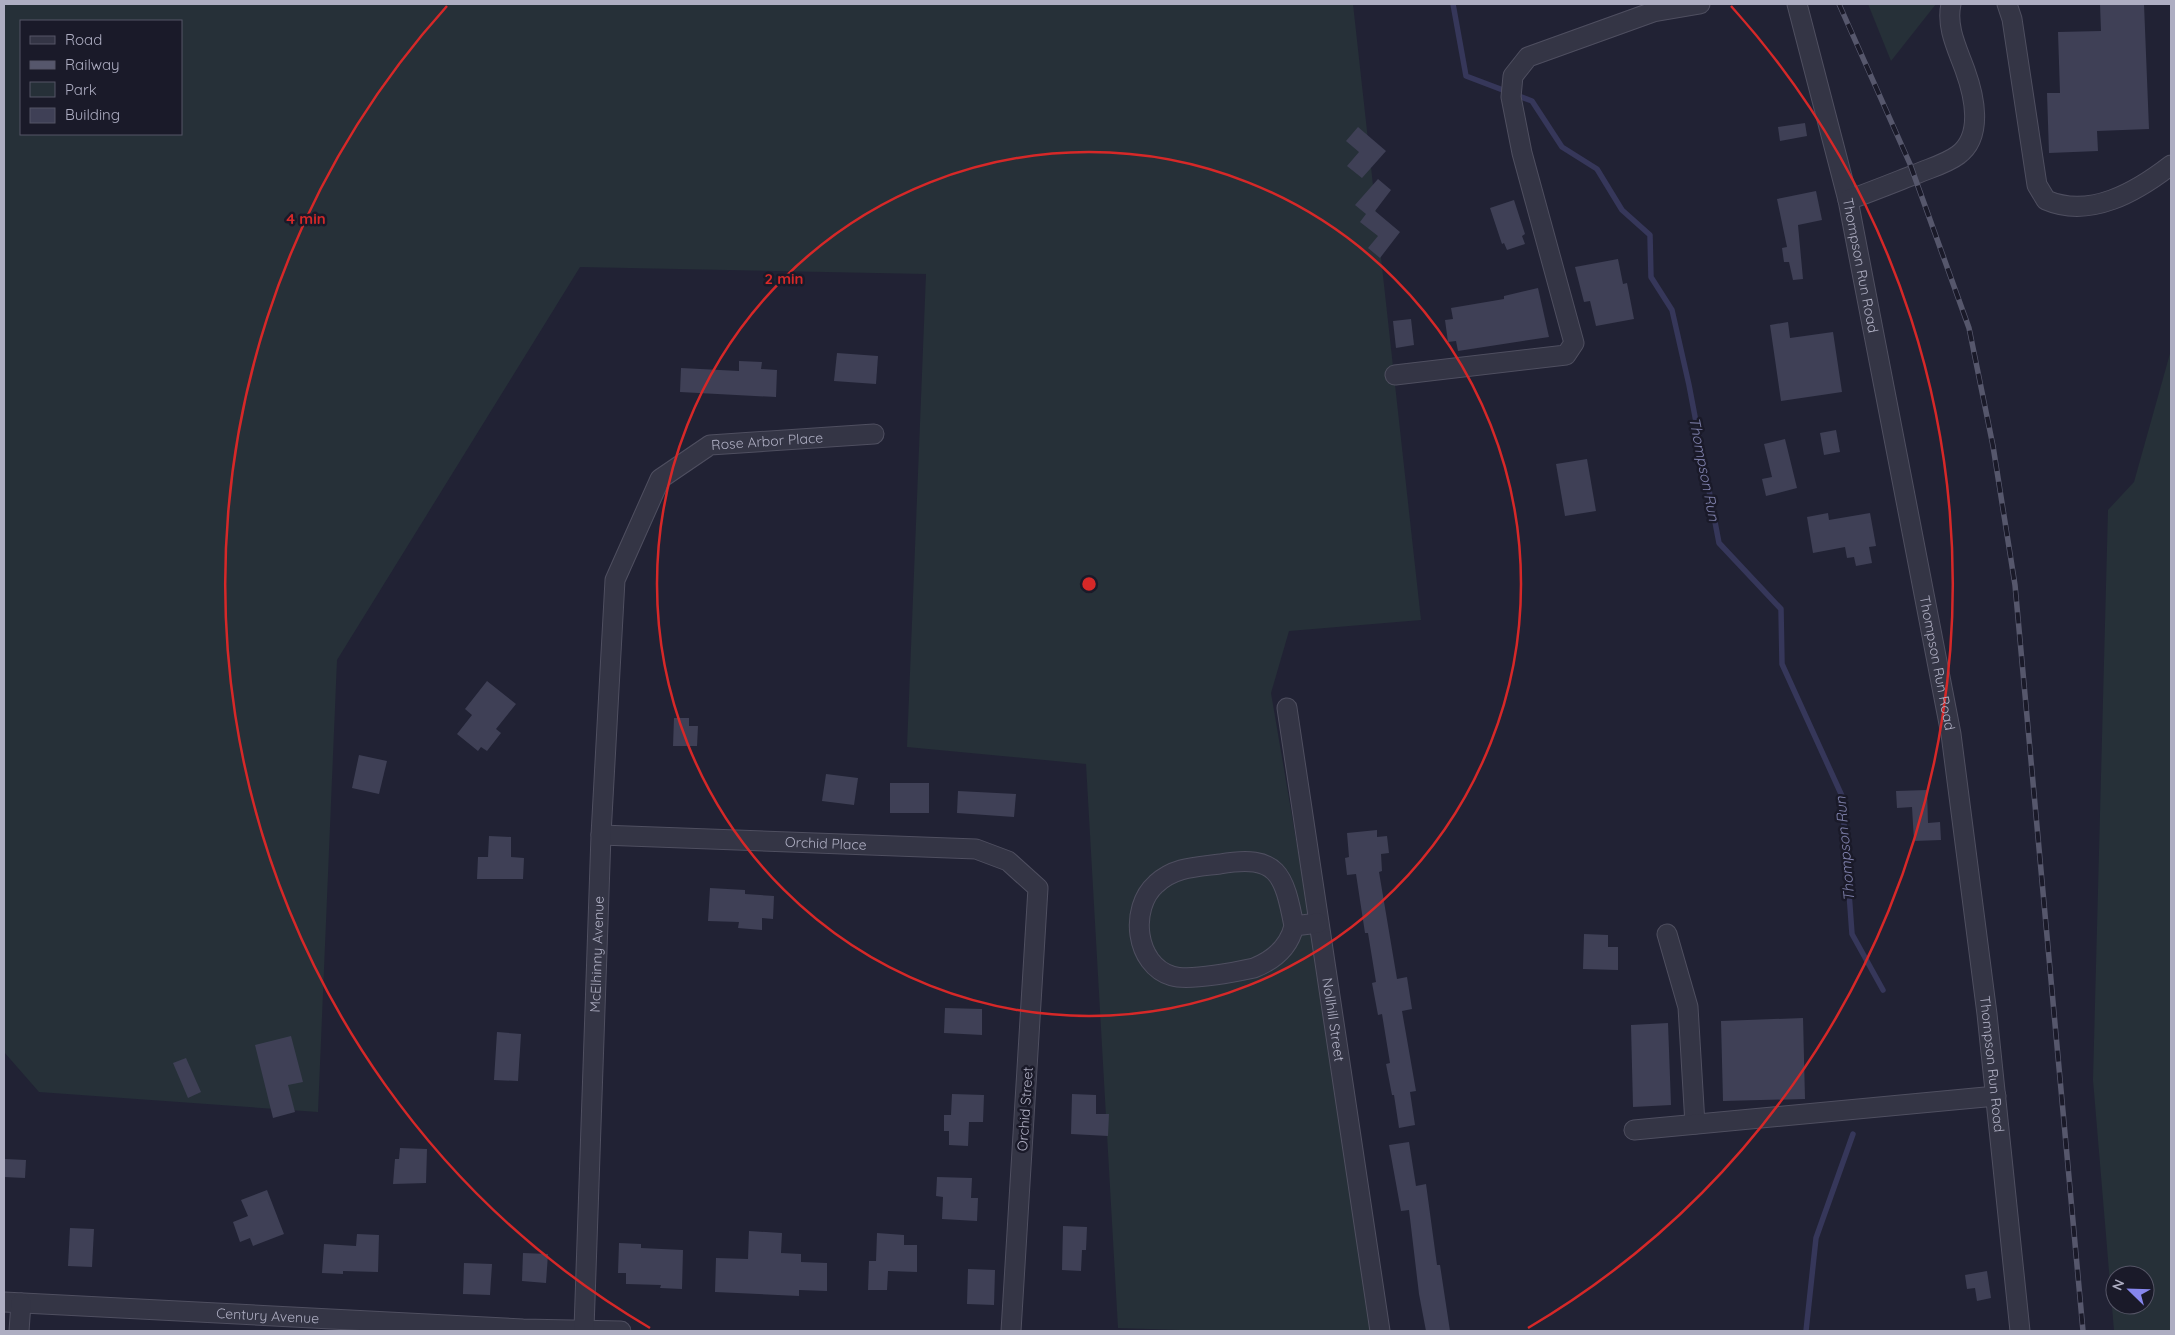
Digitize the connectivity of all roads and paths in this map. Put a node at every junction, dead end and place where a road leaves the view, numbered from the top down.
1 (1700, 4) edge
2 (1797, 4) edge
3 (1951, 4) edge
4 (2007, 4) edge
5 (2171, 165) edge
6 (1848, 200) junction
7 (1395, 375) dead end
8 (874, 434) dead end
9 (615, 580) joint
10 (1287, 708) dead end
11 (601, 835) junction
12 (1038, 888) joint
13 (1318, 923) junction
14 (1294, 926) junction
15 (1667, 934) dead end
16 (1996, 1096) junction
17 (1695, 1124) junction
18 (1634, 1130) dead end
19 (12, 1302) edge
20 (273, 1324) edge
21 (584, 1329) junction
22 (523, 1330) edge
23 (19, 1331) edge
24 (621, 1331) edge
25 (1011, 1331) edge
26 (1380, 1331) edge
27 (2020, 1331) edge

1 - 7 street
2 - 6 street, Thompson Run Road
3 - 6 street
4 - 5 street
6 - 16 street, Thompson Run Road
8 - 9 street, Rose Arbor Place
9 - 11 street, McElhinny Avenue
10 - 13 street, Nollhill Street
11 - 12 street, Orchid Place
11 - 21 street, McElhinny Avenue
12 - 25 street, Orchid Street
13 - 14 street
13 - 26 street, Nollhill Street
14 - 14 street
15 - 17 street
16 - 17 street
16 - 27 street, Thompson Run Road
17 - 18 street
19 - 20 street, Century Avenue
19 - 23 street
20 - 22 street, Century Avenue
21 - 22 street, Century Avenue
21 - 24 street, Century Avenue

